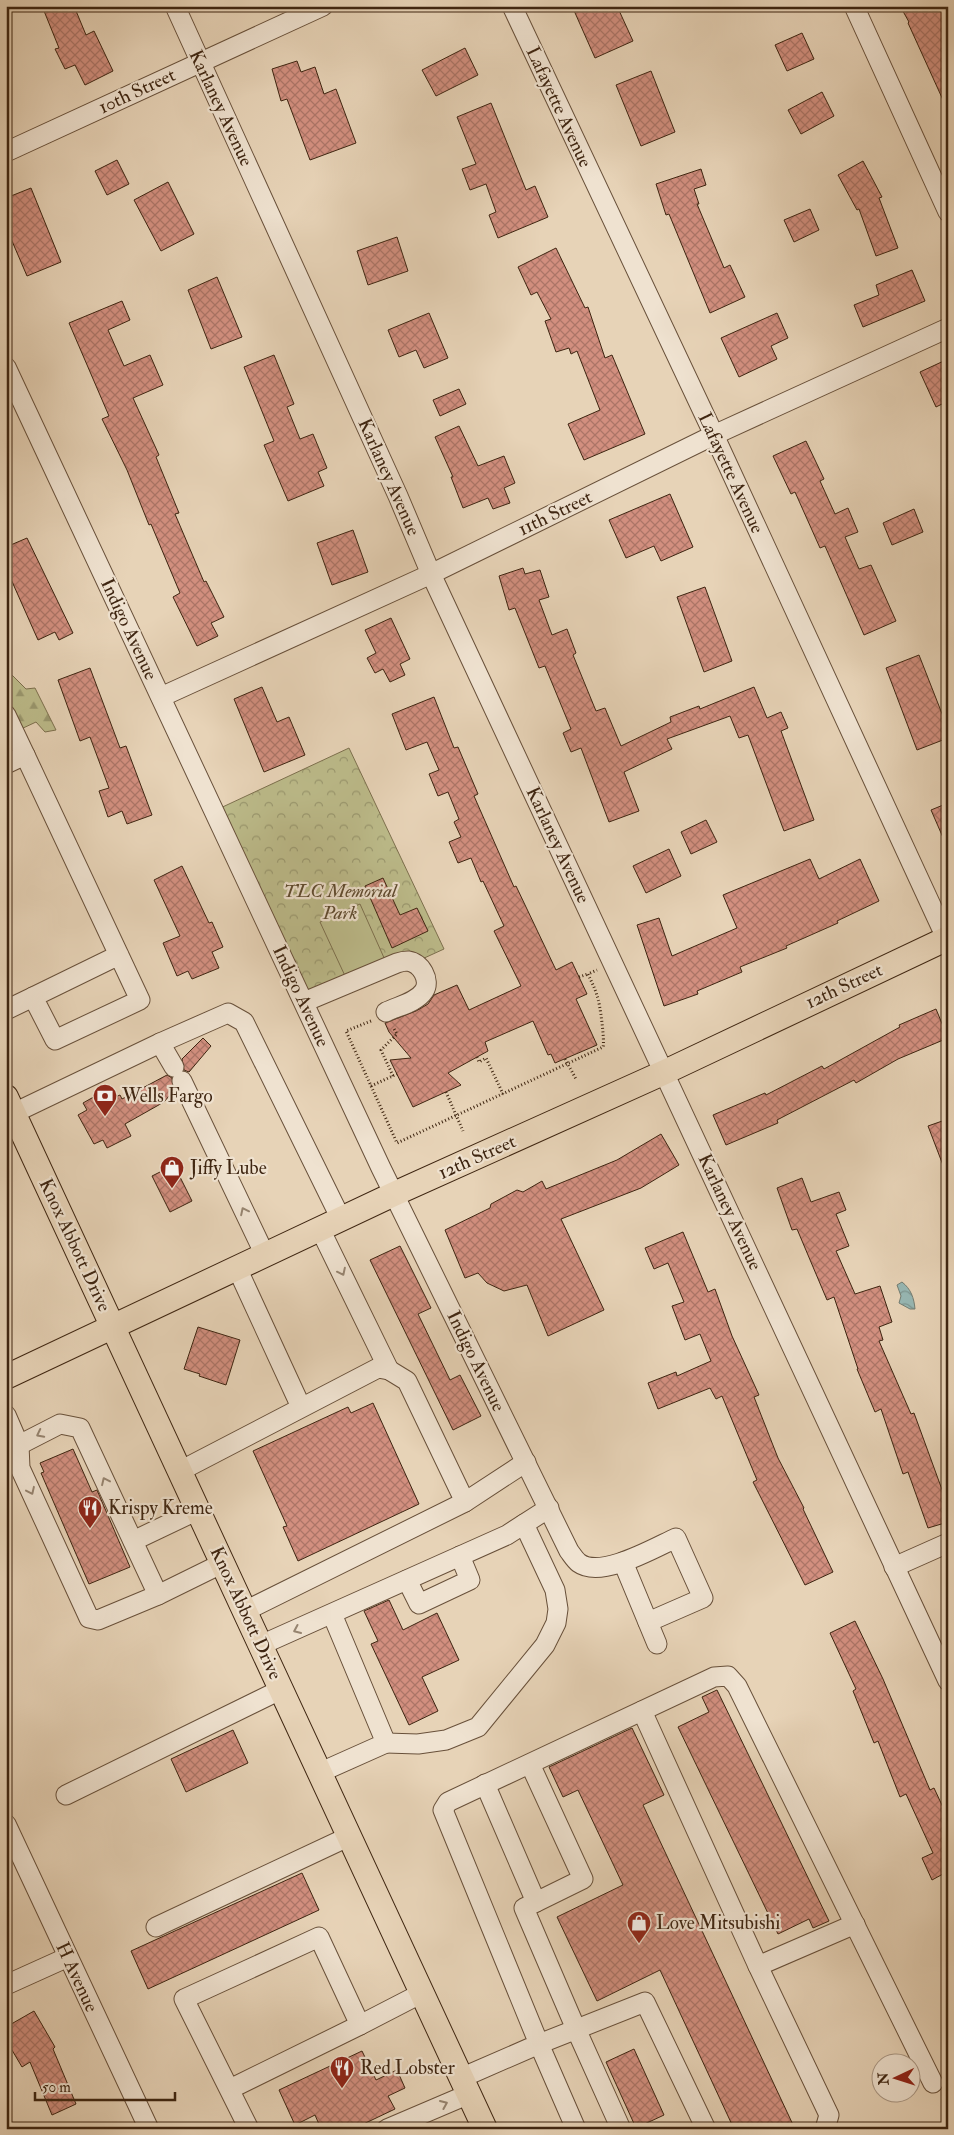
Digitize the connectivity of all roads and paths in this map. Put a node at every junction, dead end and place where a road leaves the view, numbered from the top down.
1 (174, 6) edge
2 (323, 6) edge
3 (512, 6) edge
4 (854, 6) edge
5 (200, 62) junction
6 (6, 152) edge
7 (948, 212) edge
8 (948, 328) edge
9 (6, 367) edge
10 (714, 436) junction
11 (431, 574) junction
12 (161, 697) junction
13 (6, 716) edge
14 (25, 755) junction
15 (6, 764) edge
16 (947, 940) edge
17 (119, 955) junction
18 (614, 962) junction
19 (588, 974) junction
20 (579, 977) dead end
21 (33, 997) junction
22 (304, 1002) junction
23 (6, 1010) edge
24 (386, 1012) junction
25 (160, 1043) junction
26 (477, 1057) dead end
27 (565, 1059) dead end
28 (568, 1064) junction
29 (665, 1072) junction
30 (576, 1079) dead end
31 (371, 1086) junction
32 (446, 1092) dead end
33 (503, 1094) junction
34 (10, 1105) edge
35 (456, 1116) junction
36 (463, 1131) dead end
37 (394, 1194) junction
38 (331, 1224) junction
39 (265, 1255) junction
40 (237, 1268) junction
41 (113, 1326) junction
42 (390, 1370) junction
43 (6, 1377) edge
44 (301, 1407) junction
45 (6, 1415) edge
46 (19, 1445) junction
47 (526, 1462) junction
48 (180, 1471) junction
49 (465, 1502) junction
50 (198, 1510) junction
51 (550, 1510) junction
52 (524, 1524) junction
53 (133, 1541) junction
54 (948, 1543) edge
55 (460, 1556) junction
56 (623, 1562) junction
57 (223, 1563) junction
58 (894, 1567) junction
59 (407, 1580) junction
60 (158, 1595) junction
61 (245, 1611) junction
62 (332, 1614) junction
63 (648, 1622) junction
64 (656, 1644) dead end
65 (261, 1645) junction
66 (948, 1681) edge
67 (282, 1690) junction
68 (642, 1711) junction
69 (386, 1743) junction
70 (530, 1764) junction
71 (321, 1772) junction
72 (485, 1784) junction
73 (66, 1795) dead end
74 (6, 1824) edge
75 (350, 1836) junction
76 (536, 1902) junction
77 (855, 1924) junction
78 (156, 1927) dead end
79 (68, 1957) junction
80 (758, 1966) junction
81 (6, 1985) edge
82 (422, 1993) junction
83 (360, 2025) junction
84 (576, 2029) junction
85 (538, 2044) junction
86 (933, 2083) dead end
87 (465, 2086) junction
88 (230, 2089) junction
89 (149, 2129) edge
90 (250, 2129) edge
91 (387, 2129) edge
92 (485, 2129) edge
93 (576, 2129) edge
94 (621, 2129) edge
95 (706, 2129) edge
96 (825, 2129) edge

1 - 5 street, Karlaney Avenue
2 - 5 street, 10th Street
3 - 10 street, Lafayette Avenue
4 - 7 street
5 - 6 street, 10th Street
5 - 11 street, Karlaney Avenue
8 - 10 street, 11th Street
9 - 12 street, Indigo Avenue
10 - 11 street, 11th Street
10 - 16 street, Lafayette Avenue
11 - 12 street, 11th Street
11 - 18 street, Karlaney Avenue
12 - 22 street, Indigo Avenue
13 - 14 street
14 - 15 street
14 - 17 street
16 - 29 main road, 12th Street
17 - 21 street
17 - 21 street
18 - 19 path
18 - 29 street, Karlaney Avenue
19 - 20 path
19 - 28 path
21 - 23 street
22 - 24 street
22 - 37 street, Indigo Avenue
24 - 31 path
24 - 31 path
25 - 34 street
25 - 38 street
39 -> 25 street
26 - 33 path
27 - 28 path
28 - 30 path
28 - 33 path
29 - 37 main road, 12th Street
29 - 58 street, Karlaney Avenue
31 - 35 path
32 - 35 path
33 - 35 path
34 - 41 main road, Knox Abbott Drive
35 - 36 path
37 - 38 main road, 12th Street
37 - 47 street, Indigo Avenue
38 - 39 main road, 12th Street
38 -> 42 street
39 - 40 main road, 12th Street
40 - 41 main road, 12th Street
40 - 44 street
41 - 43 main road, 12th Street
41 - 48 main road, Knox Abbott Drive
42 - 44 street
42 - 49 street
44 - 48 street
45 - 46 street
53 -> 46 street
46 -> 60 street
47 - 49 street
47 - 51 street, Indigo Avenue
48 - 50 main road, Knox Abbott Drive
49 - 61 street
50 - 53 street
50 - 57 main road, Knox Abbott Drive
51 - 52 street
51 - 56 street, Indigo Avenue
52 - 55 street
52 - 69 street
53 - 60 street
54 - 58 street
55 - 59 street
55 - 59 street
56 - 63 street
56 - 63 street
57 - 60 street
57 - 61 main road, Knox Abbott Drive
58 - 66 street, Karlaney Avenue
59 - 62 street
61 - 65 main road, Knox Abbott Drive
62 -> 65 street
62 - 69 street
63 - 64 street
65 - 67 main road, Knox Abbott Drive
67 - 71 main road, Knox Abbott Drive
67 - 73 street
68 - 70 street
68 - 77 street
68 - 80 street
69 - 71 street
70 - 72 street
70 - 76 street
71 - 75 main road, Knox Abbott Drive
72 - 76 street
72 - 85 street
74 - 79 street, H Avenue
75 - 78 street
75 - 82 main road, Knox Abbott Drive
76 - 84 street
77 - 80 street
77 - 86 street
79 - 81 street
79 - 89 street, H Avenue
80 - 96 street
82 - 83 street
82 - 87 main road, Knox Abbott Drive
83 - 88 street
83 - 88 street
84 - 85 street
84 - 94 street
84 - 95 street
85 - 87 street
85 - 93 street
91 -> 87 street
87 - 92 main road, Knox Abbott Drive
88 - 90 street

